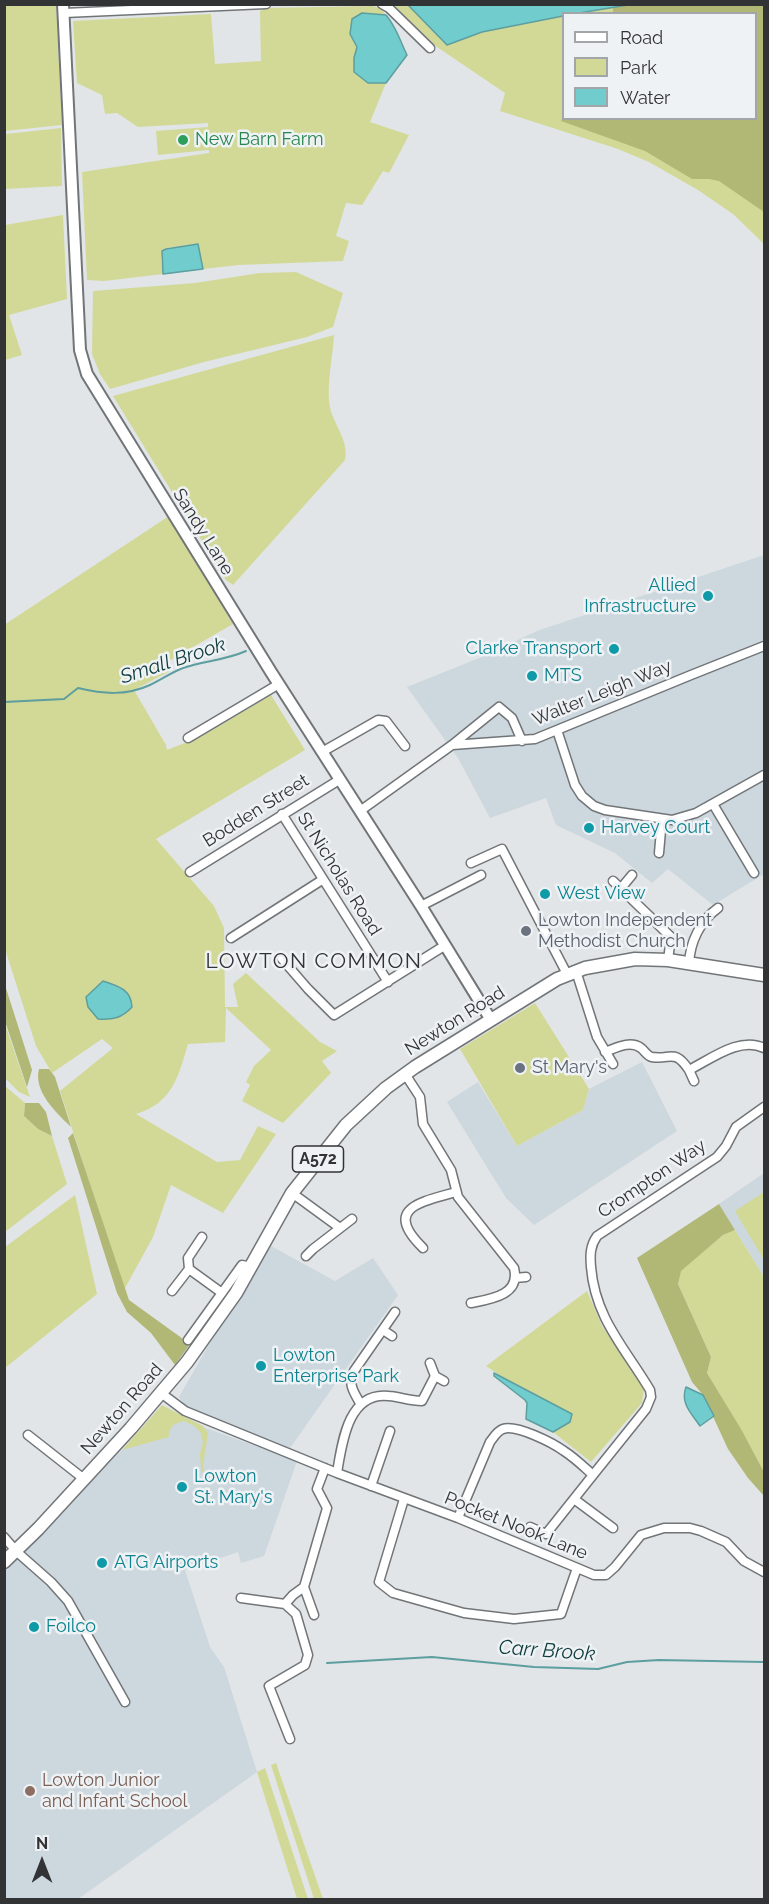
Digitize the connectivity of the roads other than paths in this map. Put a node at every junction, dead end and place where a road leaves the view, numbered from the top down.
1 (266, 4) edge
2 (382, 4) edge
3 (64, 9) edge
4 (430, 48) dead end
5 (765, 646) edge
6 (279, 684) junction
7 (557, 730) junction
8 (188, 738) dead end
9 (522, 741) junction
10 (452, 745) junction
11 (405, 746) dead end
12 (322, 752) junction
13 (765, 775) edge
14 (339, 780) junction
15 (713, 804) junction
16 (360, 811) junction
17 (282, 814) junction
18 (662, 819) junction
19 (659, 854) dead end
20 (471, 863) dead end
21 (190, 872) dead end
22 (754, 873) dead end
23 (481, 875) dead end
24 (632, 875) dead end
25 (322, 880) junction
26 (613, 881) dead end
27 (622, 887) junction
28 (421, 906) junction
29 (717, 908) dead end
30 (231, 938) dead end
31 (444, 946) junction
32 (282, 959) dead end
33 (668, 960) junction
34 (689, 964) junction
35 (571, 972) junction
36 (765, 975) edge
37 (388, 982) junction
38 (491, 1020) junction
39 (765, 1048) edge
40 (605, 1052) junction
41 (612, 1064) dead end
42 (689, 1070) junction
43 (405, 1074) junction
44 (694, 1081) dead end
45 (765, 1107) edge
46 (292, 1192) junction
47 (456, 1192) junction
48 (352, 1219) dead end
49 (340, 1228) junction
50 (202, 1237) dead end
51 (423, 1248) dead end
52 (306, 1256) dead end
53 (251, 1267) junction
54 (189, 1269) junction
55 (526, 1277) dead end
56 (515, 1278) junction
57 (172, 1292) dead end
58 (222, 1293) junction
59 (471, 1303) dead end
60 (394, 1312) dead end
61 (383, 1330) junction
62 (392, 1336) dead end
63 (188, 1340) dead end
64 (430, 1364) dead end
65 (435, 1376) junction
66 (444, 1381) dead end
67 (161, 1393) junction
68 (360, 1403) junction
69 (390, 1431) dead end
70 (28, 1435) dead end
71 (325, 1468) junction
72 (338, 1473) junction
73 (593, 1475) junction
74 (84, 1479) junction
75 (371, 1486) junction
76 (404, 1499) junction
77 (574, 1499) junction
78 (458, 1518) junction
79 (530, 1527) dead end
80 (613, 1528) dead end
81 (4, 1537) edge
82 (17, 1552) junction
83 (4, 1562) edge
84 (577, 1568) junction
85 (765, 1572) edge
86 (303, 1587) junction
87 (241, 1598) dead end
88 (285, 1604) junction
89 (314, 1616) dead end
90 (265, 1676) dead end
91 (269, 1686) junction
92 (125, 1702) dead end
93 (291, 1738) dead end

1 - 3 street
2 - 4 street
3 - 6 street, Sandy Lane
5 - 7 street, Walter Leigh Way
6 - 8 street
6 - 12 street, Sandy Lane
7 - 9 street, Walter Leigh Way
7 - 18 street
9 - 10 street, Walter Leigh Way
9 - 10 street
10 - 16 street
11 - 12 street
12 - 14 street, Sandy Lane
13 - 15 street
14 - 16 street, Sandy Lane
14 - 17 street, Bodden Street
15 - 18 street
15 - 22 street
16 - 28 street, Sandy Lane
17 - 21 street, Bodden Street
17 - 25 street, St Nicholas Road
18 - 19 street
20 - 35 street
23 - 28 street
24 - 27 street
25 - 30 street
25 - 37 street, St Nicholas Road
26 - 27 street
27 - 33 street
28 - 31 street, Sandy Lane
29 - 34 street
31 - 37 street
31 - 38 street, Sandy Lane
32 - 37 street
33 - 34 main road, Newton Road / A572
33 - 35 main road, Newton Road / A572
34 - 36 main road, Newton Road / A572
35 - 38 main road, Newton Road / A572
35 - 40 street
38 - 43 main road, Newton Road / A572
39 - 42 street
40 - 41 street
40 - 42 street
42 - 44 street
43 - 46 main road, Newton Road / A572
43 - 47 street
45 - 73 street, Crompton Way
46 - 49 street
46 - 53 main road, Newton Road / A572
47 - 51 street
47 - 56 street
48 - 49 street
49 - 52 street
50 - 54 street
53 - 58 street, Newton Road
53 - 67 main road, Newton Road / A572
54 - 57 street
54 - 58 street
55 - 56 street
56 - 59 street
58 - 63 street, Newton Road
60 - 61 street
61 - 62 street
61 - 68 street
64 - 65 street
65 - 66 street
65 - 68 street
67 - 71 street, Pocket Nook Lane
67 - 74 main road, Newton Road / A572
68 - 72 street
69 - 75 street
70 - 74 street
71 - 72 street, Pocket Nook Lane
71 - 86 street
72 - 75 street, Pocket Nook Lane
73 - 77 street, Crompton Way
73 - 78 street
74 - 82 main road, Newton Road / A572
75 - 76 street, Pocket Nook Lane
76 - 78 street, Pocket Nook Lane
76 - 84 street
77 - 79 street, Crompton Way
77 - 80 street
78 - 84 street, Pocket Nook Lane
81 - 82 street
82 - 83 main road, Newton Road / A572
82 - 92 street
84 - 85 street, Pocket Nook Lane
86 - 88 street
86 - 89 street
87 - 88 street
88 - 91 street
90 - 91 street
91 - 93 street

